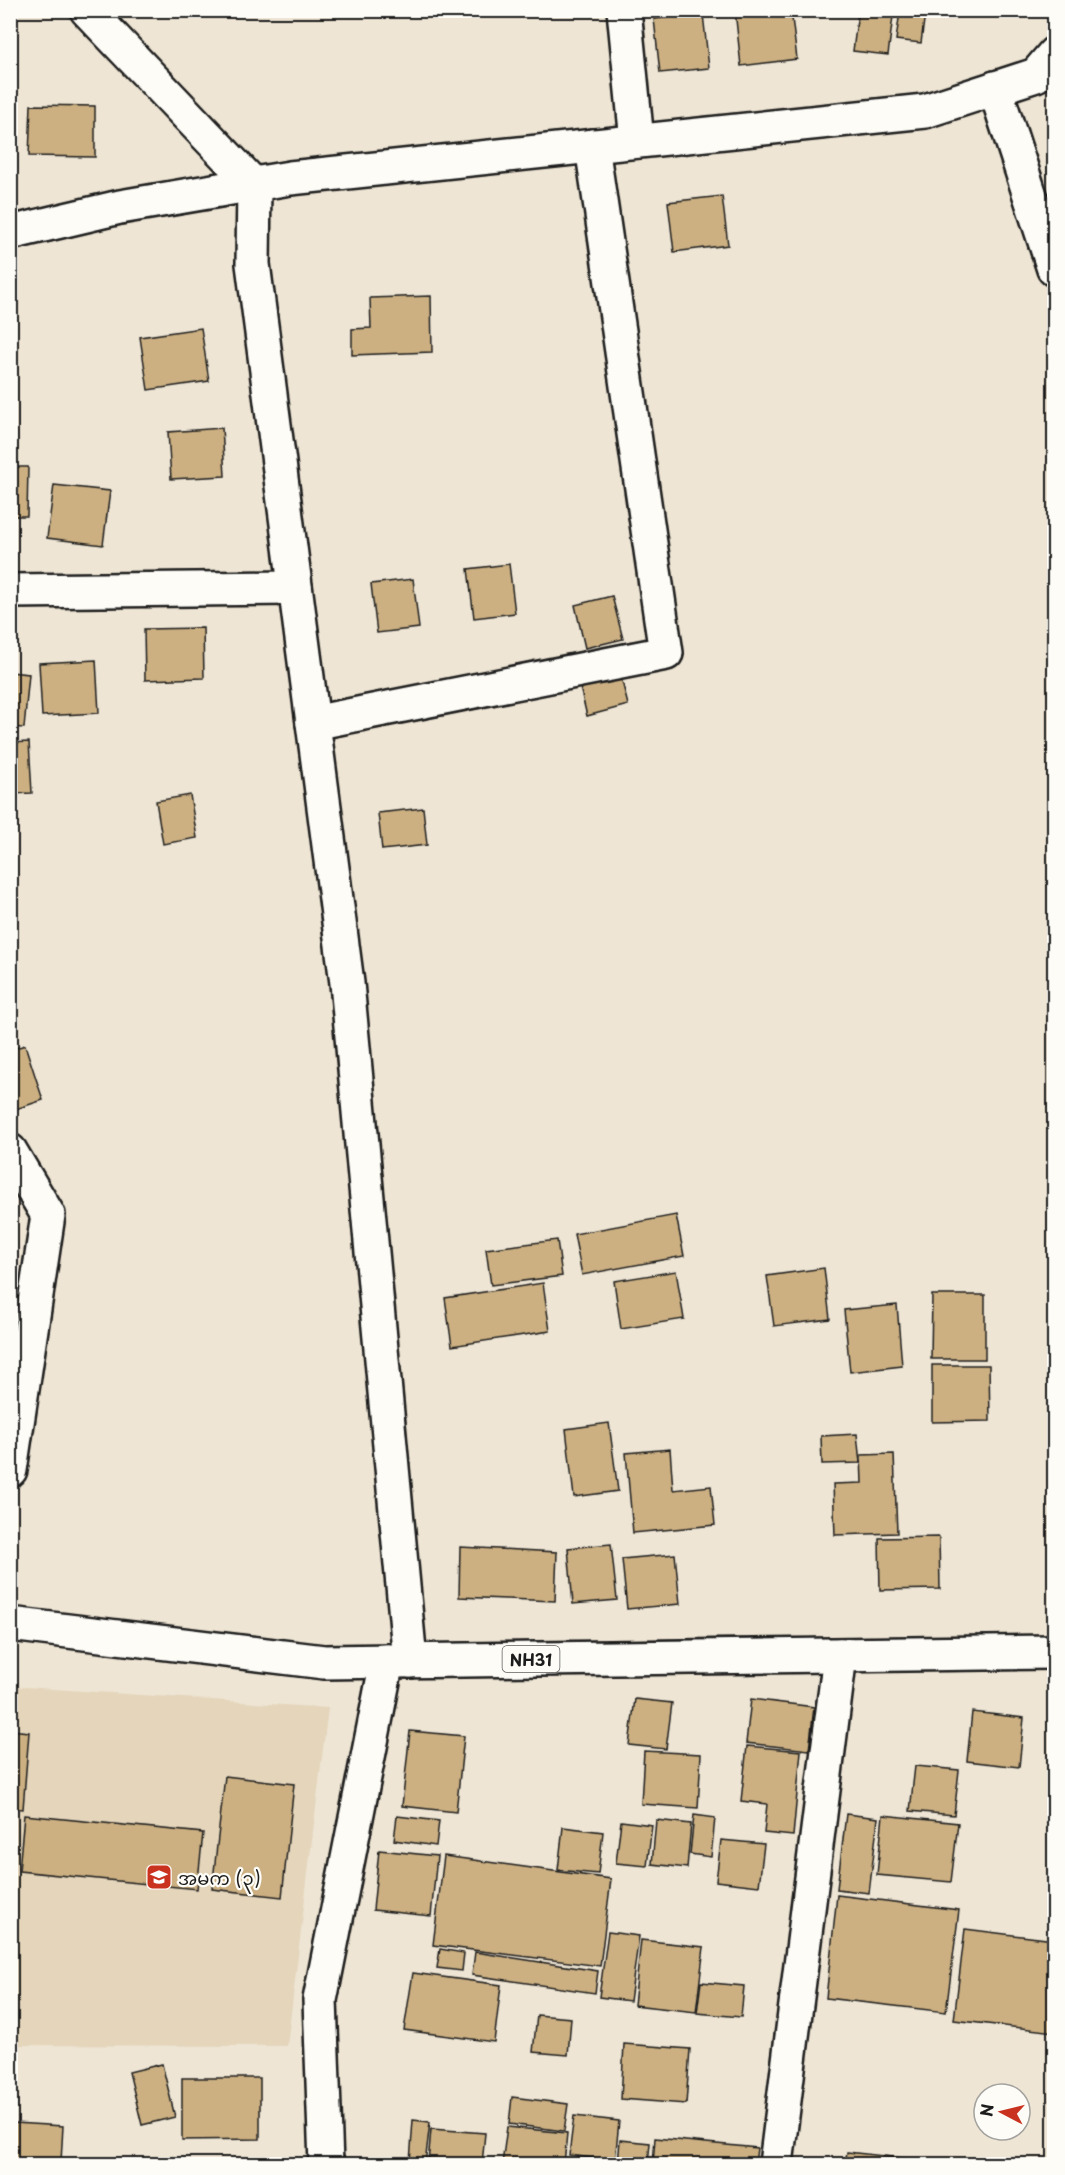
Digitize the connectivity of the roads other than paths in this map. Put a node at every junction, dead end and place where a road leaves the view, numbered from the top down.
1 (87, 10) edge
2 (624, 10) edge
3 (1048, 68) edge
4 (995, 88) junction
5 (638, 141) junction
6 (592, 146) junction
7 (254, 185) junction
8 (10, 233) edge
9 (1054, 269) edge
10 (295, 588) junction
11 (10, 591) edge
12 (313, 723) junction
13 (10, 1151) edge
14 (10, 1470) edge
15 (10, 1624) edge
16 (1054, 1652) edge
17 (840, 1655) junction
18 (399, 1661) junction
19 (326, 2164) edge
20 (776, 2164) edge

1 - 7 main road
2 - 5 main road
3 - 4 main road
4 - 5 main road
4 - 9 main road
5 - 6 main road
6 - 7 main road
6 - 12 main road
7 - 8 main road
7 - 10 main road
10 - 11 main road
10 - 12 main road
12 - 18 main road
13 - 14 main road
15 - 18 main road, NH31
16 - 17 main road, NH31
17 - 18 main road, NH31
17 - 20 main road
18 - 19 main road

